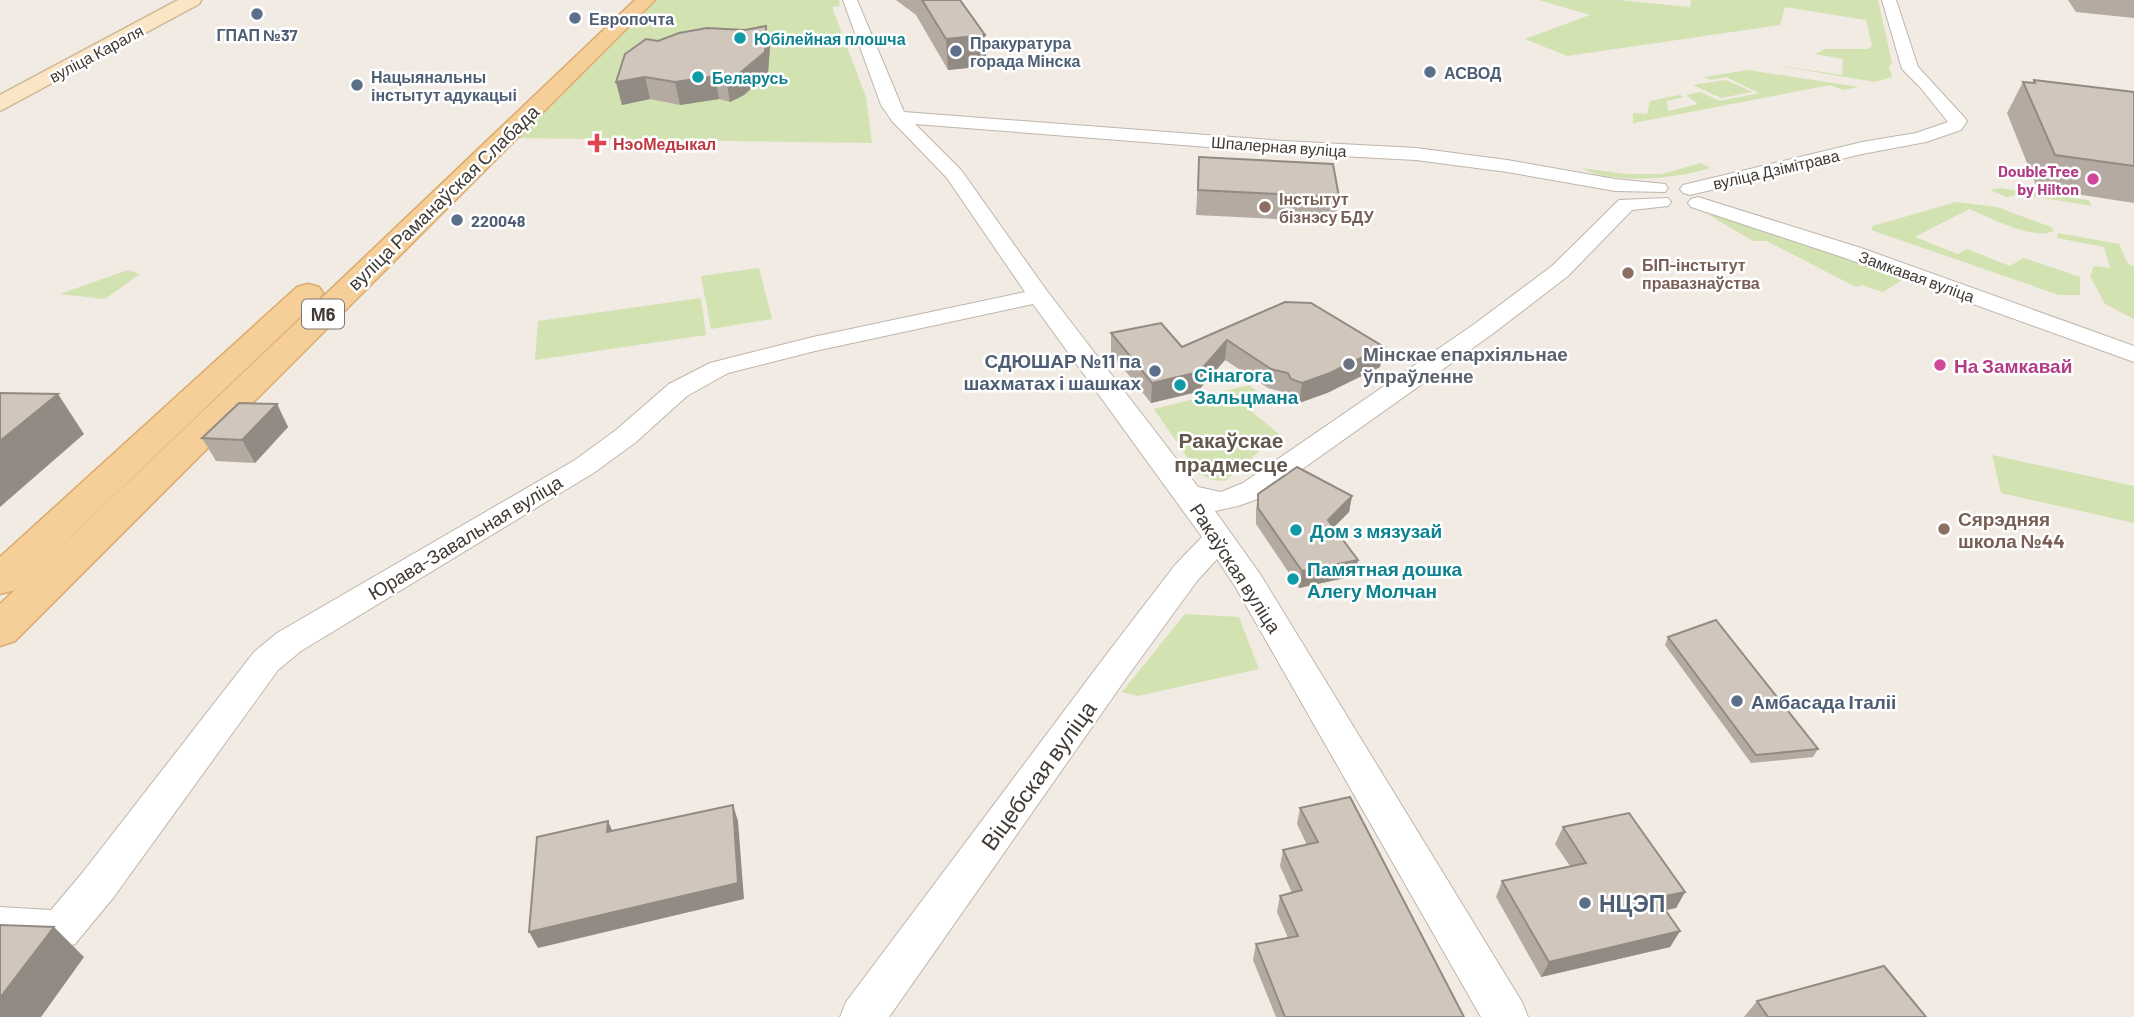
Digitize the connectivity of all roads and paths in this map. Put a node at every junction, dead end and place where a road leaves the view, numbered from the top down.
1 (192, 0) edge
2 (621, 0) edge
3 (646, 0) edge
4 (850, 0) edge
5 (1889, 0) edge
6 (0, 104) edge
7 (898, 117) junction
8 (1604, 184) junction
9 (1680, 195) junction
10 (1626, 204) junction
11 (1039, 296) junction
12 (2134, 354) edge
13 (1188, 494) junction
14 (1219, 538) junction
15 (0, 580) edge
16 (0, 630) edge
17 (0, 926) edge
18 (862, 1017) edge
19 (1506, 1017) edge

1 - 6 main road, вуліца Караля
2 - 15 main road, вуліца Раманаўская Слабада / М6
3 - 16 main road, вуліца Раманаўская Слабада / М6
4 - 7 street, Ракаўская вуліца
5 - 9 street, вуліца Дзімітрава
7 - 8 street, Шпалерная вуліца
7 - 11 street, Ракаўская вуліца
8 - 9 street, Шпалерная вуліца
8 - 10 street
9 - 10 street
9 - 12 street, Замкавая вуліца
10 - 13 street
11 - 13 street, Ракаўская вуліца
11 - 17 street, Юрава-Завальная вуліца
13 - 14 street, Ракаўская вуліца
14 - 18 street, Віцебская вуліца
14 - 19 street, Ракаўская вуліца

